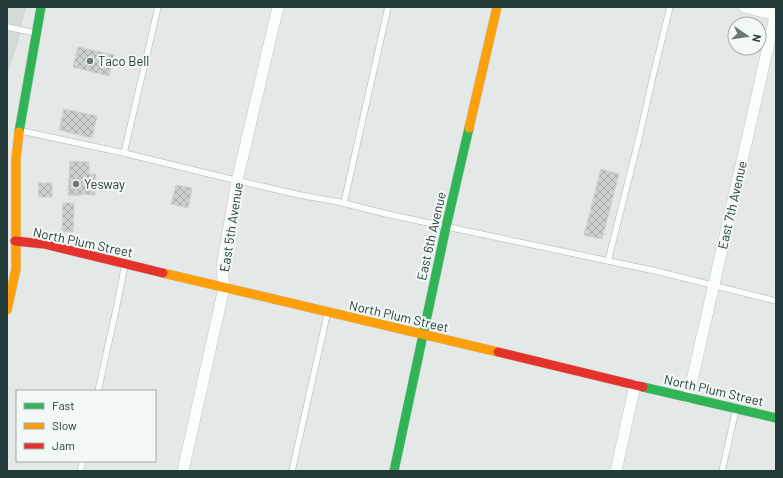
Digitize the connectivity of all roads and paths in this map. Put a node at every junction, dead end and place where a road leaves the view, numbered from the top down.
1 (41, 7) edge
2 (158, 7) edge
3 (278, 7) edge
4 (388, 7) edge
5 (498, 7) edge
6 (670, 7) edge
7 (744, 7) edge
8 (776, 14) edge
9 (7, 27) edge
10 (37, 33) junction
11 (19, 130) junction
12 (124, 153) junction
13 (7, 157) edge
14 (16, 159) junction
15 (237, 181) junction
16 (344, 203) junction
17 (446, 227) junction
18 (15, 242) junction
19 (608, 261) junction
20 (125, 264) junction
21 (714, 285) junction
22 (224, 288) junction
23 (776, 301) edge
24 (7, 310) edge
25 (328, 312) junction
26 (422, 335) junction
27 (635, 385) junction
28 (98, 390) edge
29 (688, 398) junction
30 (736, 409) junction
31 (776, 418) edge
32 (183, 471) edge
33 (292, 471) edge
34 (394, 471) edge
35 (616, 471) edge
36 (722, 471) edge

1 - 10 street
2 - 12 lane
3 - 15 street, East 5th Avenue
4 - 16 lane
5 - 17 street, East 6th Avenue
6 - 19 lane
7 - 8 street
8 - 21 street, East 7th Avenue
9 - 10 lane
10 - 11 street
11 - 12 lane
11 - 14 street
12 - 15 lane
13 - 14 street
14 - 18 street
15 - 16 lane
15 - 22 street, East 5th Avenue
16 - 17 lane
17 - 19 lane
17 - 26 street, East 6th Avenue
18 - 20 street, North Plum Street
18 - 24 street
19 - 21 lane
20 - 22 street, North Plum Street
20 - 28 lane
21 - 23 lane
21 - 29 street, East 7th Avenue
22 - 25 street, North Plum Street
22 - 32 street, East 5th Avenue
25 - 26 street, North Plum Street
25 - 33 lane
26 - 27 street, North Plum Street
26 - 34 street, East 6th Avenue
27 - 29 street, North Plum Street
27 - 35 street
29 - 30 street, North Plum Street
30 - 31 street, North Plum Street
30 - 36 lane

